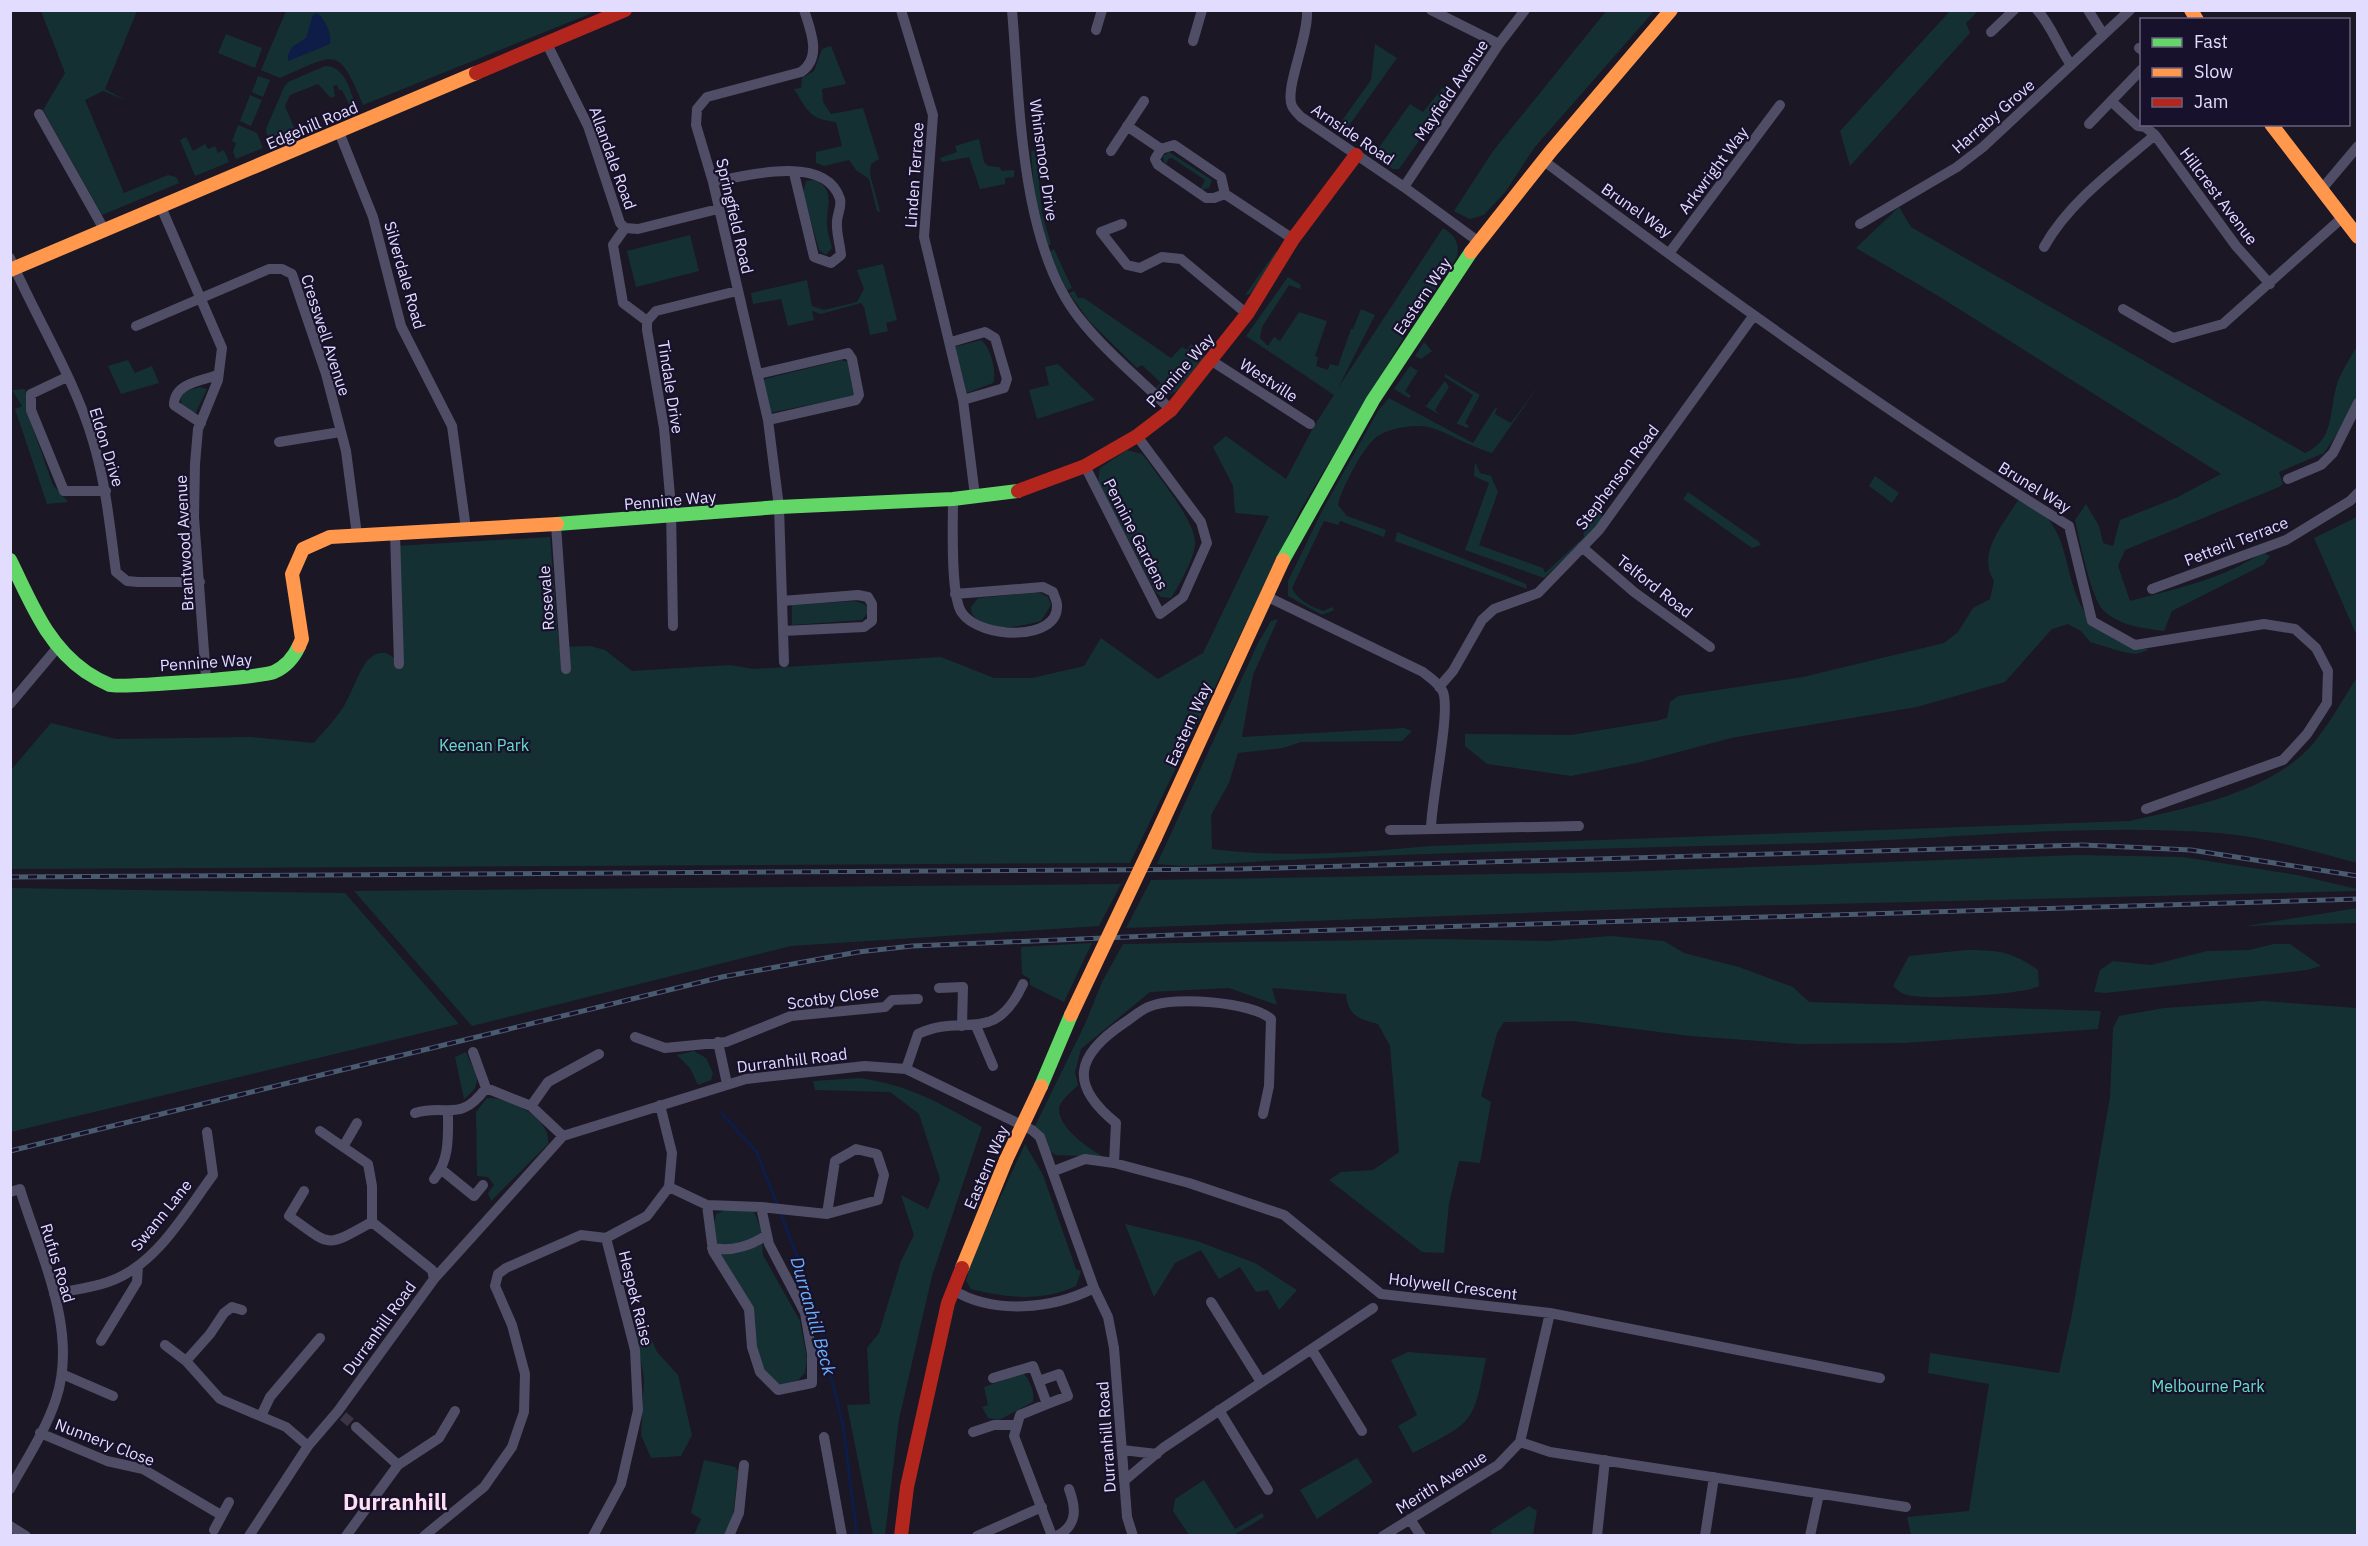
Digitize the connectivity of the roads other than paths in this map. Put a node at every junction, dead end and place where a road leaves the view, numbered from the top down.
1 (625, 10) edge
2 (804, 10) edge
3 (901, 10) edge
4 (1012, 10) edge
5 (1102, 10) edge
6 (1202, 10) edge
7 (1307, 10) edge
8 (1431, 10) edge
9 (1526, 10) edge
10 (1671, 10) edge
11 (2014, 10) edge
12 (2037, 10) edge
13 (2088, 10) edge
14 (2130, 10) edge
15 (1096, 30) dead end
16 (1990, 32) dead end
17 (2103, 34) junction
18 (1192, 41) dead end
19 (548, 44) junction
20 (1499, 44) junction
21 (2071, 65) junction
22 (2140, 71) edge
23 (1144, 101) dead end
24 (2111, 101) junction
25 (1780, 105) dead end
26 (39, 114) dead end
27 (2089, 124) dead end
28 (1128, 126) junction
29 (2273, 126) edge
30 (339, 132) junction
31 (2155, 135) junction
32 (2358, 147) edge
33 (1161, 149) junction
34 (1111, 151) dead end
35 (1356, 155) junction
36 (1544, 161) junction
37 (794, 173) junction
38 (713, 182) junction
39 (1404, 187) junction
40 (2321, 190) junction
41 (1225, 194) junction
42 (161, 207) junction
43 (718, 209) junction
44 (2342, 218) junction
45 (1122, 224) dead end
46 (1860, 224) dead end
47 (626, 228) junction
48 (105, 231) junction
49 (2358, 237) edge
50 (1293, 238) junction
51 (1479, 242) junction
52 (2044, 246) dead end
53 (1670, 252) junction
54 (12, 266) edge
55 (2270, 284) junction
56 (736, 291) junction
57 (199, 300) junction
58 (2123, 309) dead end
59 (1247, 314) junction
60 (1754, 315) junction
61 (647, 321) junction
62 (136, 326) dead end
63 (951, 342) junction
64 (1212, 361) junction
65 (758, 374) junction
66 (218, 375) junction
67 (68, 377) junction
68 (963, 400) junction
69 (2358, 403) edge
70 (1171, 410) junction
71 (768, 420) junction
72 (201, 423) junction
73 (1310, 424) dead end
74 (340, 432) junction
75 (1137, 436) junction
76 (279, 442) dead end
77 (1085, 466) junction
78 (2288, 479) dead end
79 (106, 492) junction
80 (2358, 494) edge
81 (975, 496) junction
82 (953, 499) junction
83 (779, 507) junction
84 (672, 517) junction
85 (556, 525) junction
86 (466, 529) junction
87 (395, 533) junction
88 (357, 535) junction
89 (1582, 547) junction
90 (10, 560) edge
91 (200, 582) junction
92 (2152, 589) dead end
93 (955, 594) junction
94 (1266, 596) junction
95 (782, 601) junction
96 (673, 626) dead end
97 (783, 631) junction
98 (1710, 647) dead end
99 (57, 648) junction
100 (784, 662) dead end
101 (399, 664) dead end
102 (566, 669) dead end
103 (206, 678) junction
104 (1439, 687) junction
105 (10, 704) edge
106 (2146, 809) dead end
107 (1579, 826) dead end
108 (1431, 829) junction
109 (1390, 830) dead end
110 (1023, 984) dead end
111 (939, 988) dead end
112 (918, 999) dead end
113 (962, 1026) junction
114 (976, 1026) junction
115 (635, 1037) dead end
116 (718, 1042) junction
117 (473, 1052) dead end
118 (599, 1054) dead end
119 (993, 1066) dead end
120 (906, 1070) junction
121 (727, 1084) junction
122 (486, 1088) junction
123 (660, 1105) junction
124 (531, 1106) junction
125 (448, 1112) junction
126 (415, 1113) dead end
127 (1263, 1114) dead end
128 (357, 1124) dead end
129 (320, 1131) dead end
130 (207, 1132) dead end
131 (562, 1136) junction
132 (343, 1147) junction
133 (1114, 1163) junction
134 (442, 1170) junction
135 (1054, 1172) junction
136 (434, 1179) dead end
137 (483, 1185) dead end
138 (669, 1187) junction
139 (304, 1191) dead end
140 (10, 1192) edge
141 (708, 1206) junction
142 (761, 1207) junction
143 (827, 1214) junction
144 (372, 1222) junction
145 (767, 1235) junction
146 (606, 1238) junction
147 (712, 1248) junction
148 (138, 1266) junction
149 (434, 1279) junction
150 (1094, 1288) junction
151 (953, 1290) junction
152 (54, 1294) junction
153 (1211, 1302) dead end
154 (1373, 1308) dead end
155 (242, 1310) dead end
156 (1550, 1312) junction
157 (320, 1338) dead end
158 (101, 1341) dead end
159 (165, 1345) dead end
160 (1312, 1350) junction
161 (186, 1361) junction
162 (62, 1374) junction
163 (993, 1378) dead end
164 (1880, 1378) dead end
165 (1039, 1381) junction
166 (1261, 1382) junction
167 (113, 1396) dead end
168 (1047, 1404) junction
169 (1219, 1410) junction
170 (455, 1411) dead end
171 (261, 1416) junction
172 (1017, 1425) junction
173 (356, 1427) tunnel mouth
174 (1362, 1431) dead end
175 (973, 1432) dead end
176 (40, 1433) junction
177 (824, 1437) dead end
178 (1520, 1442) junction
179 (308, 1446) junction
180 (1122, 1450) junction
181 (1156, 1454) junction
182 (1605, 1460) junction
183 (398, 1465) junction
184 (744, 1466) dead end
185 (1714, 1478) junction
186 (1124, 1481) junction
187 (10, 1489) edge
188 (1069, 1489) dead end
189 (1268, 1490) dead end
190 (1819, 1494) junction
191 (230, 1502) dead end
192 (1042, 1507) junction
193 (1906, 1508) dead end
194 (221, 1515) junction
195 (1410, 1519) junction
196 (10, 1526) edge
197 (214, 1530) dead end
198 (26, 1536) edge
199 (249, 1536) edge
200 (346, 1536) edge
201 (424, 1536) edge
202 (593, 1536) edge
203 (729, 1536) edge
204 (842, 1536) edge
205 (901, 1536) edge
206 (977, 1536) edge
207 (1052, 1536) edge
208 (1057, 1536) edge
209 (1133, 1536) edge
210 (1383, 1536) edge
211 (1421, 1536) edge
212 (1597, 1536) edge
213 (1705, 1536) edge
214 (1810, 1536) edge

1 - 19 street, Edgehill Road
2 - 38 street, Springfield Road
3 - 63 street, Linden Terrace
4 - 70 street, Whinsmoor Drive
5 - 15 street
6 - 18 street
7 - 35 street, Arnside Road
8 - 20 street
9 - 20 street, Mayfield Avenue
10 - 36 street, Eastern Way
11 - 16 street
12 - 21 street
13 - 17 street
14 - 17 street, Harraby Grove
17 - 21 street, Harraby Grove
19 - 30 street, Edgehill Road
19 - 47 street, Allandale Road
20 - 39 street, Mayfield Avenue
21 - 46 street, Harraby Grove
22 - 24 street
23 - 28 street
24 - 27 street
24 - 31 street, Hillcrest Avenue
25 - 53 street, Arkwright Way
26 - 48 street
28 - 33 street
28 - 34 street
29 - 40 street
30 - 42 street, Edgehill Road
30 - 86 street, Silverdale Road
31 - 52 street
31 - 55 street, Hillcrest Avenue
32 - 40 street
33 - 41 street
33 - 41 street
35 - 39 street, Arnside Road
35 - 50 street, Pennine Way
36 - 51 street, Eastern Way
36 - 53 street, Brunel Way
37 - 37 street
37 - 38 street
38 - 43 street, Springfield Road
39 - 51 street, Arnside Road
40 - 44 street
41 - 50 street
42 - 48 street, Edgehill Road
42 - 57 street, Brantwood Avenue
43 - 47 street, Allandale Road
43 - 56 street, Springfield Road
44 - 49 street
44 - 55 street
45 - 59 street
47 - 61 street
48 - 54 street, Edgehill Road
50 - 59 street, Pennine Way
51 - 94 street, Eastern Way
53 - 60 street, Brunel Way
54 - 67 street, Eldon Drive
55 - 58 street
56 - 61 street, Tindale Drive
56 - 65 street, Springfield Road
57 - 62 street
57 - 66 street, Brantwood Avenue
57 - 74 street, Cresswell Avenue
59 - 64 street, Pennine Way
60 - 89 street, Stephenson Road
60 - 106 street, Brunel Way
61 - 84 street, Tindale Drive
63 - 68 street, Linden Terrace
63 - 68 street
64 - 70 street, Pennine Way
64 - 73 street, Westville
65 - 71 street, Springfield Road
65 - 71 street
66 - 72 street, Brantwood Avenue
66 - 72 street
67 - 79 street, Eldon Drive
67 - 79 street
68 - 81 street, Linden Terrace
69 - 78 street
70 - 75 street, Pennine Way
71 - 83 street, Springfield Road
72 - 91 street, Brantwood Avenue
74 - 76 street
74 - 88 street, Cresswell Avenue
75 - 77 street, Pennine Way
75 - 77 street, Pennine Gardens
77 - 81 street, Pennine Way
79 - 91 street, Eldon Drive
80 - 92 street, Petteril Terrace
81 - 82 street, Pennine Way
82 - 83 street, Pennine Way
82 - 93 street
83 - 84 street, Pennine Way
83 - 95 street, Springfield Road
84 - 85 street, Pennine Way
84 - 96 street, Tindale Drive
85 - 86 street, Pennine Way
85 - 102 street, Rosevale
86 - 87 street, Pennine Way
87 - 88 street, Pennine Way
87 - 101 street
88 - 103 street, Pennine Way
89 - 98 street, Telford Road
89 - 104 street, Stephenson Road
90 - 99 street, Pennine Way
91 - 103 street, Brantwood Avenue
93 - 93 street
94 - 104 street
94 - 151 street, Eastern Way, bridge
95 - 97 street, Springfield Road
95 - 97 street
97 - 100 street, Springfield Road
99 - 103 street, Pennine Way
99 - 105 street
104 - 108 street
107 - 108 street
108 - 109 street
110 - 114 street
111 - 113 street
112 - 116 street, Scotby Close
113 - 114 street
113 - 120 street
114 - 119 street
115 - 116 street, Scotby Close
116 - 121 street
117 - 122 street
118 - 124 street
120 - 121 street, Durranhill Road
120 - 135 street, Durranhill Road
121 - 123 street, Durranhill Road
122 - 124 street
122 - 125 street
123 - 131 street, Durranhill Road
123 - 138 street
124 - 131 street
125 - 126 street
125 - 134 street
127 - 133 street
128 - 132 street
129 - 132 street
130 - 148 street, Swann Lane
131 - 149 street, Durranhill Road
132 - 144 street
133 - 135 street, Holywell Crescent
133 - 156 street, Holywell Crescent
134 - 136 street
134 - 137 street
135 - 150 street, Durranhill Road
138 - 141 street
138 - 146 street
139 - 144 street
140 - 152 street, Rufus Road
141 - 142 street
141 - 147 street
142 - 143 street
142 - 145 street
143 - 143 street
144 - 149 street
145 - 147 street
145 - 147 street
146 - 201 street
146 - 202 street, Hespek Raise
148 - 152 street, Swann Lane
148 - 158 street
149 - 179 street, Durranhill Road
150 - 151 street
150 - 180 street, Durranhill Road
151 - 205 street, Eastern Way
152 - 162 street, Rufus Road
153 - 166 street
154 - 160 street
155 - 161 street
156 - 164 street, Holywell Crescent
156 - 178 street
157 - 171 street
159 - 161 street
160 - 166 street
160 - 174 street
161 - 171 street
162 - 167 street
162 - 176 street, Rufus Road
163 - 165 street
165 - 168 street
165 - 168 street
166 - 169 street
168 - 172 street
169 - 181 street
169 - 189 street
170 - 183 street
171 - 179 street
172 - 175 street
172 - 192 street
173 - 183 street
176 - 187 street, Rufus Road
176 - 194 street, Nunnery Close
177 - 204 street
178 - 182 street
178 - 195 street, Merith Avenue
179 - 199 street, Durranhill Road
180 - 181 street
180 - 186 street, Durranhill Road
181 - 186 street
182 - 185 street
182 - 212 street
183 - 200 street
184 - 203 street
185 - 190 street
185 - 213 street
186 - 209 street, Durranhill Road
188 - 208 street
190 - 193 street
190 - 214 street
191 - 194 street
192 - 206 street
192 - 207 street
194 - 197 street
195 - 210 street, Merith Avenue
195 - 211 street
196 - 198 street

